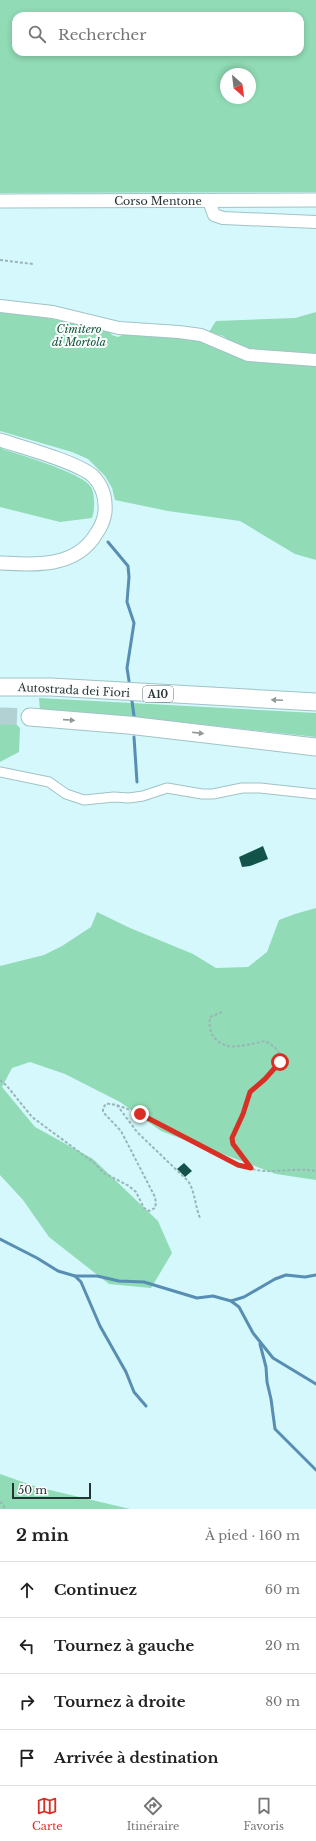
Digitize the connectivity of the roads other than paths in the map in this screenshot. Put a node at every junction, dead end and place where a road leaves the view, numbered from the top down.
1 (316, 200) edge
2 (0, 201) edge
3 (209, 201) junction
4 (316, 222) edge
5 (0, 306) edge
6 (316, 360) edge
7 (0, 440) edge
8 (0, 563) edge
9 (0, 688) edge
10 (316, 702) edge
11 (30, 717) tunnel mouth
12 (316, 747) edge
13 (0, 772) edge
14 (316, 794) edge

1 - 3 main road, Corso Mentone
2 - 3 main road, Corso Mentone
3 - 4 street
5 - 6 street
7 - 8 main road
10 -> 9 highway, Autostrada dei Fiori / A10
11 -> 12 highway
13 - 14 street

